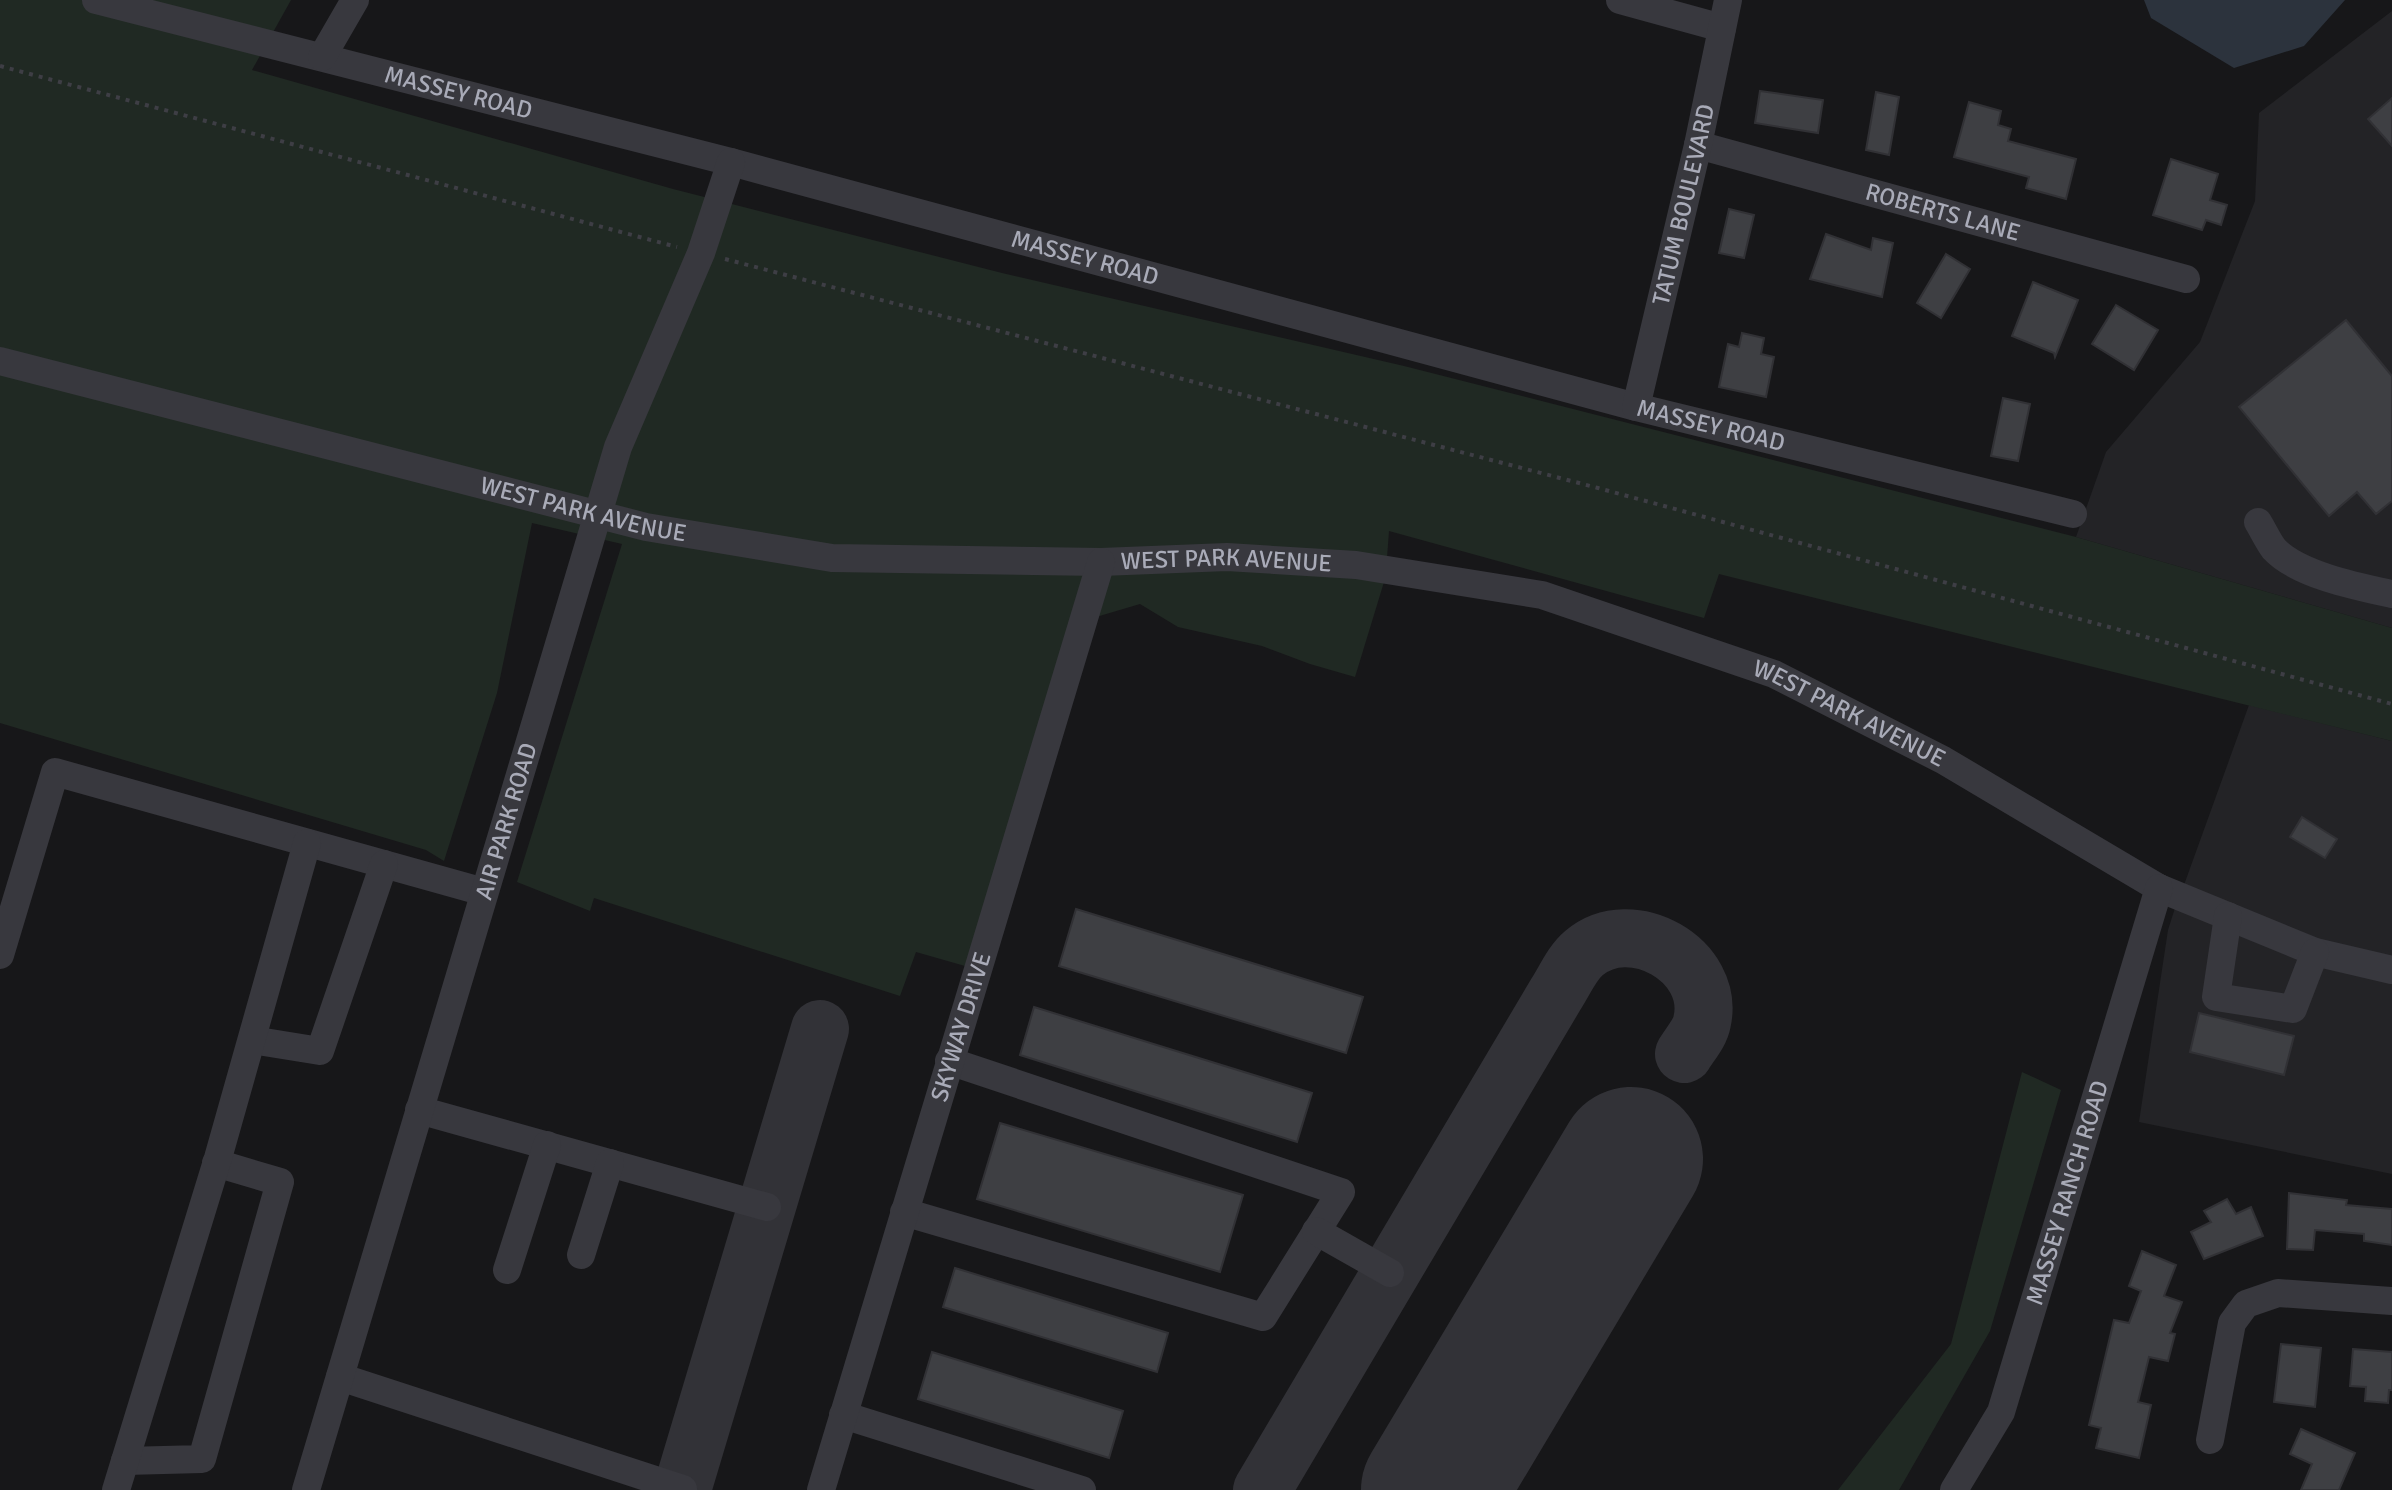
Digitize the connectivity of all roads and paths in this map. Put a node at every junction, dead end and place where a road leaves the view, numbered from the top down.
1 (96, 0) edge
2 (355, 0) edge
3 (1620, 0) edge
4 (1728, 0) edge
5 (1722, 28) junction
6 (322, 57) junction
7 (0, 66) edge
8 (1698, 145) junction
9 (731, 162) junction
10 (701, 253) junction
11 (2186, 279) dead end
12 (0, 361) edge
13 (1636, 407) junction
14 (596, 514) junction
15 (2073, 514) dead end
16 (2258, 522) dead end
17 (1101, 562) junction
18 (2392, 594) edge
19 (2392, 704) edge
20 (307, 843) junction
21 (384, 864) junction
22 (2159, 888) junction
23 (484, 892) junction
24 (2228, 916) junction
25 (2315, 952) junction
26 (0, 955) edge
27 (2392, 970) edge
28 (252, 1040) junction
29 (949, 1061) junction
30 (419, 1110) junction
31 (547, 1145) junction
32 (216, 1163) junction
33 (610, 1163) junction
34 (767, 1207) dead end
35 (904, 1212) junction
36 (1316, 1231) junction
37 (581, 1255) dead end
38 (507, 1270) dead end
39 (1390, 1273) dead end
40 (2392, 1301) edge
41 (340, 1377) junction
42 (843, 1415) junction
43 (2210, 1440) dead end
44 (125, 1461) junction
45 (683, 1489) edge
46 (116, 1490) edge
47 (306, 1490) edge
48 (821, 1490) edge
49 (1082, 1490) edge
50 (1954, 1490) edge

1 - 6 street, MASSEY ROAD
2 - 6 street
3 - 5 street
4 - 5 street, TATUM BOULEVARD
5 - 8 street, TATUM BOULEVARD
6 - 9 street, MASSEY ROAD
7 - 10 path
8 - 11 street, ROBERTS LANE
8 - 13 street, TATUM BOULEVARD
9 - 10 street, AIR PARK ROAD
9 - 13 street, MASSEY ROAD
10 - 14 street, AIR PARK ROAD
10 - 19 path
12 - 14 street, WEST PARK AVENUE
13 - 15 street, MASSEY ROAD
14 - 17 street, WEST PARK AVENUE
14 - 23 street, AIR PARK ROAD
16 - 18 street
17 - 22 street, WEST PARK AVENUE
17 - 29 street, SKYWAY DRIVE
20 - 21 street
20 - 26 street
20 - 28 street
21 - 23 street
21 - 28 street
22 - 24 street, WEST PARK AVENUE
22 - 50 street, MASSEY RANCH ROAD
23 - 30 street, AIR PARK ROAD
24 - 25 street, WEST PARK AVENUE
24 - 25 street
25 - 27 street, WEST PARK AVENUE
28 - 32 street
29 - 35 street, SKYWAY DRIVE
29 - 36 street
30 - 31 street
30 - 41 street, AIR PARK ROAD
31 - 33 street
31 - 38 street
32 - 44 street
32 - 44 street
33 - 34 street
33 - 37 street
35 - 36 street
35 - 42 street, SKYWAY DRIVE
36 - 39 street
40 - 43 street
41 - 45 street
41 - 47 street, AIR PARK ROAD
42 - 48 street, SKYWAY DRIVE
42 - 49 street
44 - 46 street

